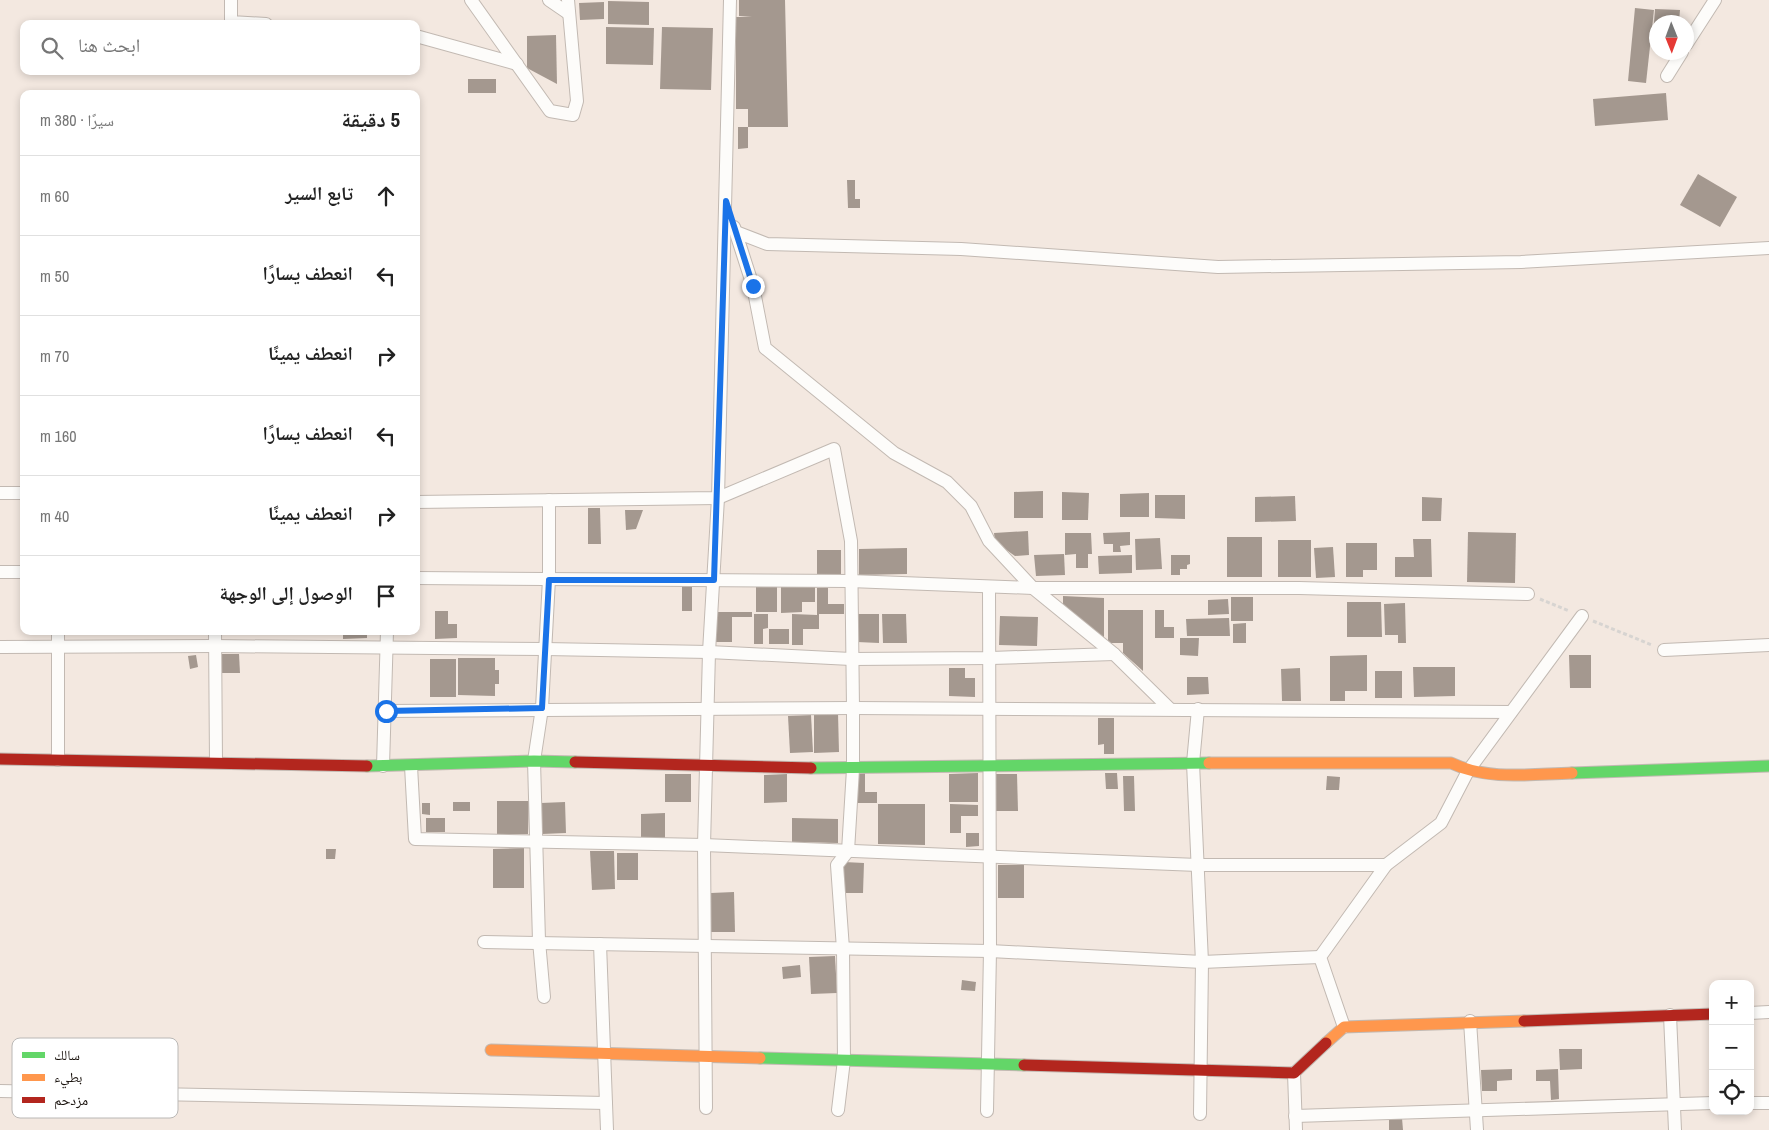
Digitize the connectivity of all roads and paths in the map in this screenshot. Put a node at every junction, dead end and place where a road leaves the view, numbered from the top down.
1 (231, 0) edge
2 (472, 0) edge
3 (549, 0) edge
4 (730, 0) edge
5 (1715, 0) edge
6 (568, 6) edge
7 (231, 20) edge
8 (1694, 33) edge
9 (420, 37) edge
10 (1677, 60) edge
11 (517, 64) junction
12 (1667, 76) dead end
13 (726, 201) junction
14 (736, 232) junction
15 (1769, 248) edge
16 (0, 493) edge
17 (20, 494) edge
18 (718, 498) junction
19 (549, 500) junction
20 (420, 502) edge
21 (0, 572) edge
22 (20, 572) edge
23 (420, 578) edge
24 (549, 580) junction
25 (714, 580) junction
26 (850, 582) junction
27 (989, 587) junction
28 (1033, 588) junction
29 (1528, 594) dead end
30 (1582, 616) dead end
31 (58, 635) edge
32 (215, 635) edge
33 (387, 635) edge
34 (214, 646) junction
35 (1769, 646) edge
36 (0, 647) edge
37 (58, 648) junction
38 (386, 649) junction
39 (545, 649) junction
40 (1664, 650) dead end
41 (709, 652) junction
42 (1114, 654) junction
43 (991, 658) junction
44 (851, 659) junction
45 (542, 708) junction
46 (853, 708) junction
47 (989, 708) junction
48 (708, 709) junction
49 (1170, 709) junction
50 (1198, 709) junction
51 (386, 711) junction
52 (1511, 712) junction
53 (0, 759) edge
54 (58, 760) junction
55 (534, 761) junction
56 (216, 762) junction
57 (1193, 763) junction
58 (383, 766) junction
59 (411, 766) junction
60 (706, 766) junction
61 (1769, 766) edge
62 (988, 767) junction
63 (853, 769) junction
64 (1468, 771) junction
65 (536, 841) junction
66 (704, 845) junction
67 (848, 852) junction
68 (989, 856) junction
69 (1198, 865) junction
70 (1386, 865) junction
71 (539, 941) junction
72 (484, 942) dead end
73 (600, 944) junction
74 (704, 948) junction
75 (843, 949) junction
76 (990, 951) junction
77 (1320, 957) junction
78 (1202, 962) junction
79 (544, 997) dead end
80 (1769, 1012) edge
81 (1754, 1013) edge
82 (1709, 1014) edge
83 (1670, 1015) junction
84 (1470, 1021) junction
85 (1344, 1027) junction
86 (491, 1050) dead end
87 (604, 1053) junction
88 (707, 1056) junction
89 (844, 1060) junction
90 (988, 1064) junction
91 (1201, 1070) junction
92 (1294, 1073) junction
93 (178, 1095) edge
94 (606, 1103) junction
95 (1709, 1103) edge
96 (1754, 1103) edge
97 (1769, 1103) edge
98 (1674, 1104) junction
99 (706, 1108) dead end
100 (1476, 1109) junction
101 (838, 1110) dead end
102 (987, 1111) dead end
103 (1200, 1114) dead end
104 (1296, 1116) junction
105 (607, 1130) edge
106 (1296, 1130) edge
107 (1477, 1130) edge
108 (1675, 1130) edge

1 - 7 street
2 - 11 street
3 - 6 street
4 - 13 street
5 - 8 street
6 - 11 street
9 - 11 street
10 - 12 street
13 - 14 street
13 - 18 street
14 - 15 street
14 - 28 street
16 - 17 street
18 - 19 street
18 - 25 street
18 - 26 street
19 - 20 street
19 - 24 street
21 - 22 street
23 - 24 street
24 - 25 street
24 - 39 street
25 - 26 street
25 - 41 street
26 - 27 street
26 - 44 street
27 - 28 street
27 - 43 street
28 - 29 street
28 - 42 street
30 - 52 street
31 - 37 street
32 - 34 street
33 - 38 street
34 - 37 street
34 - 38 street
34 - 56 street
35 - 40 street
36 - 37 street
37 - 54 street
38 - 39 street
38 - 51 street
39 - 41 street
39 - 45 street
41 - 44 street
41 - 48 street
42 - 43 street
42 - 49 street
43 - 44 street
43 - 47 street
44 - 46 street
45 - 48 street
45 - 51 street
45 - 55 street
46 - 47 street
46 - 48 street
46 - 63 street
47 - 49 street
47 - 62 street
48 - 60 street
49 - 50 street
50 - 52 street
50 - 57 street
51 - 58 street
52 - 64 street
53 - 54 street
54 - 56 street
55 - 59 street
55 - 60 street
55 - 65 street
56 - 58 street
57 - 62 street
57 - 64 street
57 - 69 street
58 - 59 street
59 - 65 street
60 - 63 street
60 - 66 street
61 - 64 street
62 - 63 street
62 - 68 street
63 - 67 street
64 - 70 street
65 - 66 street
65 - 71 street
66 - 67 street
66 - 74 street
67 - 68 street
67 - 75 street
68 - 69 street
68 - 76 street
69 - 70 street
69 - 78 street
70 - 77 street
71 - 72 street
71 - 73 street
71 - 79 street
73 - 74 street
73 - 87 street
74 - 75 street
74 - 88 street
75 - 76 street
75 - 89 street
76 - 78 street
76 - 90 street
77 - 78 street
77 - 85 street
78 - 91 street
80 - 81 street
82 - 83 street
83 - 84 street
83 - 98 street
84 - 85 street
84 - 100 street
85 - 92 street
86 - 87 street
87 - 88 street
87 - 94 street
88 - 89 street
88 - 99 street
89 - 90 street
89 - 101 street
90 - 91 street
90 - 102 street
91 - 92 street
91 - 103 street
92 - 104 street
93 - 94 street
94 - 105 street
95 - 98 street
96 - 97 street
98 - 100 street
98 - 108 street
100 - 104 street
100 - 107 street
104 - 106 street

